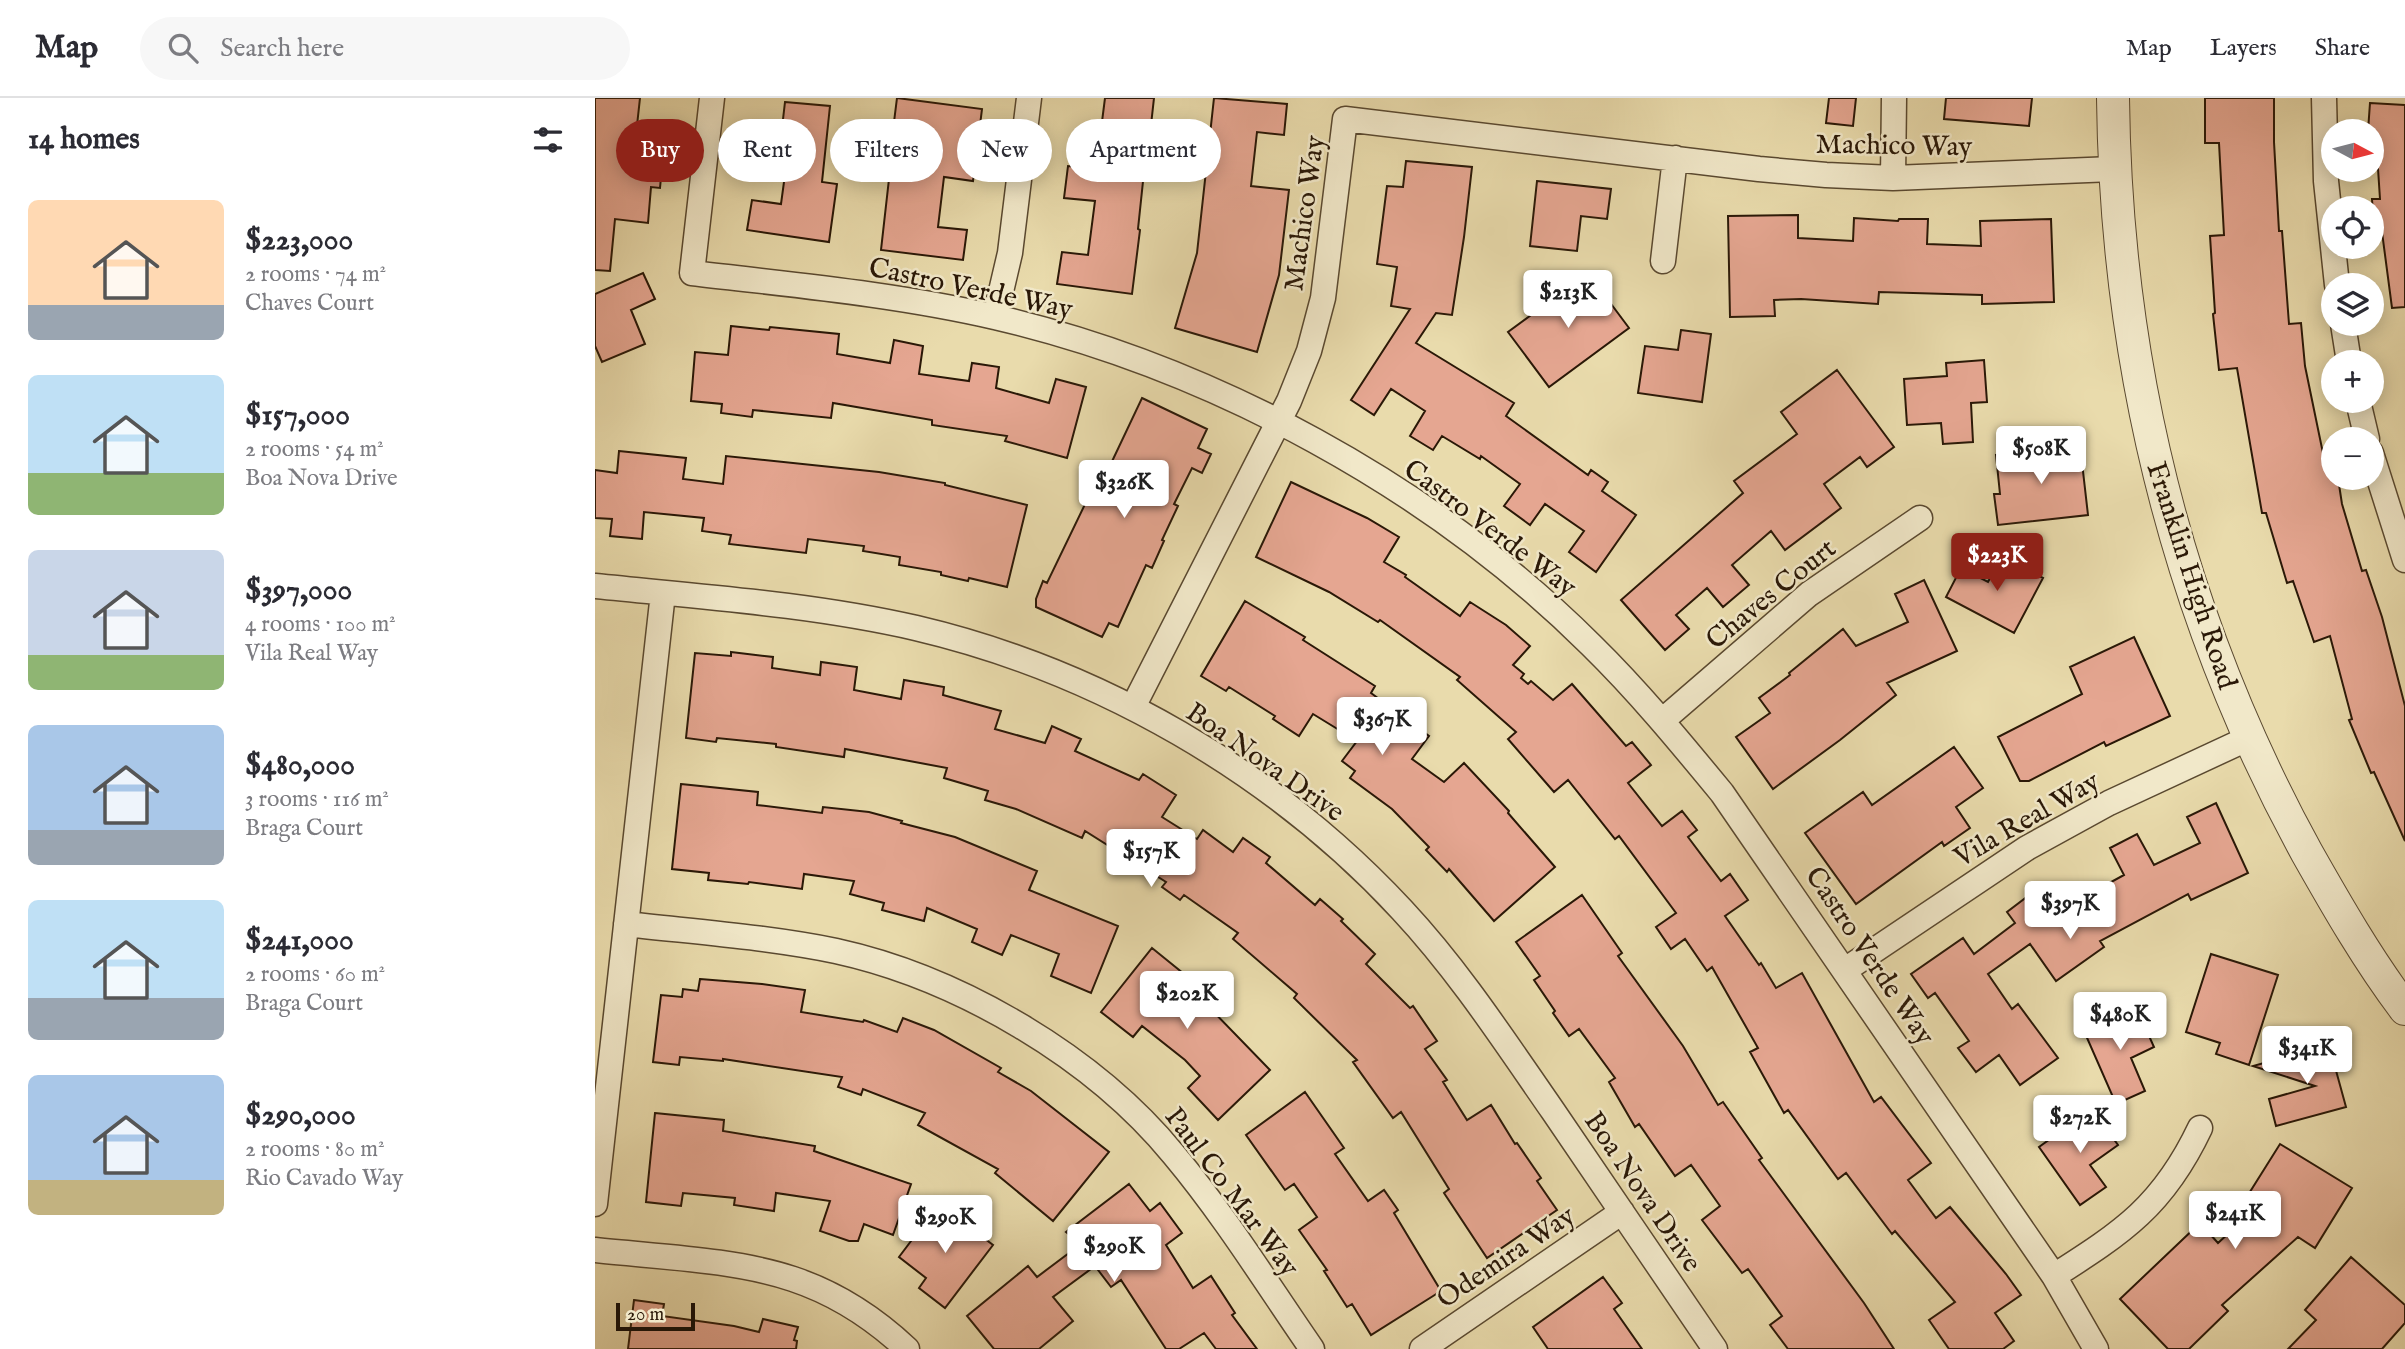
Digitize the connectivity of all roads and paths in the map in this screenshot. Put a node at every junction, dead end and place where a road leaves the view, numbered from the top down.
1 (712, 98) edge
2 (1030, 98) edge
3 (1894, 98) edge
4 (2113, 98) edge
5 (2323, 98) edge
6 (1675, 158) junction
7 (2113, 169) junction
8 (1893, 177) junction
9 (1663, 261) dead end
10 (2336, 273) edge
11 (995, 317) junction
12 (1278, 421) junction
13 (2383, 490) edge
14 (1920, 518) dead end
15 (2405, 560) edge
16 (595, 586) edge
17 (663, 593) junction
18 (1133, 708) junction
19 (1663, 720) junction
20 (2249, 738) junction
21 (626, 924) junction
22 (1845, 970) junction
23 (2405, 1009) edge
24 (2200, 1128) dead end
25 (595, 1204) edge
26 (1622, 1212) junction
27 (595, 1250) edge
28 (2054, 1276) junction
29 (907, 1349) edge
30 (1312, 1349) edge
31 (1422, 1349) edge
32 (1715, 1349) edge
33 (2096, 1349) edge

1 - 11 street, Castro Verde Way
2 - 11 street
3 - 8 street
4 - 7 street, Franklin High Road
5 - 10 street
6 - 8 street, Machico Way
6 - 9 street
6 - 12 street, Machico Way
7 - 8 street, Machico Way
7 - 20 street, Franklin High Road
11 - 12 street, Castro Verde Way
12 - 18 street, Machico Way
12 - 19 street, Castro Verde Way
13 - 15 street
14 - 19 street, Chaves Court
16 - 17 street, Boa Nova Drive
17 - 18 street, Boa Nova Drive
17 - 21 street
18 - 26 street, Boa Nova Drive
19 - 22 street, Castro Verde Way
20 - 22 street, Vila Real Way
20 - 23 street, Franklin High Road
21 - 25 street
21 - 30 street, Paul Co Mar Way
22 - 28 street, Castro Verde Way
24 - 28 street
26 - 31 street, Odemira Way
26 - 32 street, Boa Nova Drive
27 - 29 street
28 - 33 street, Castro Verde Way

